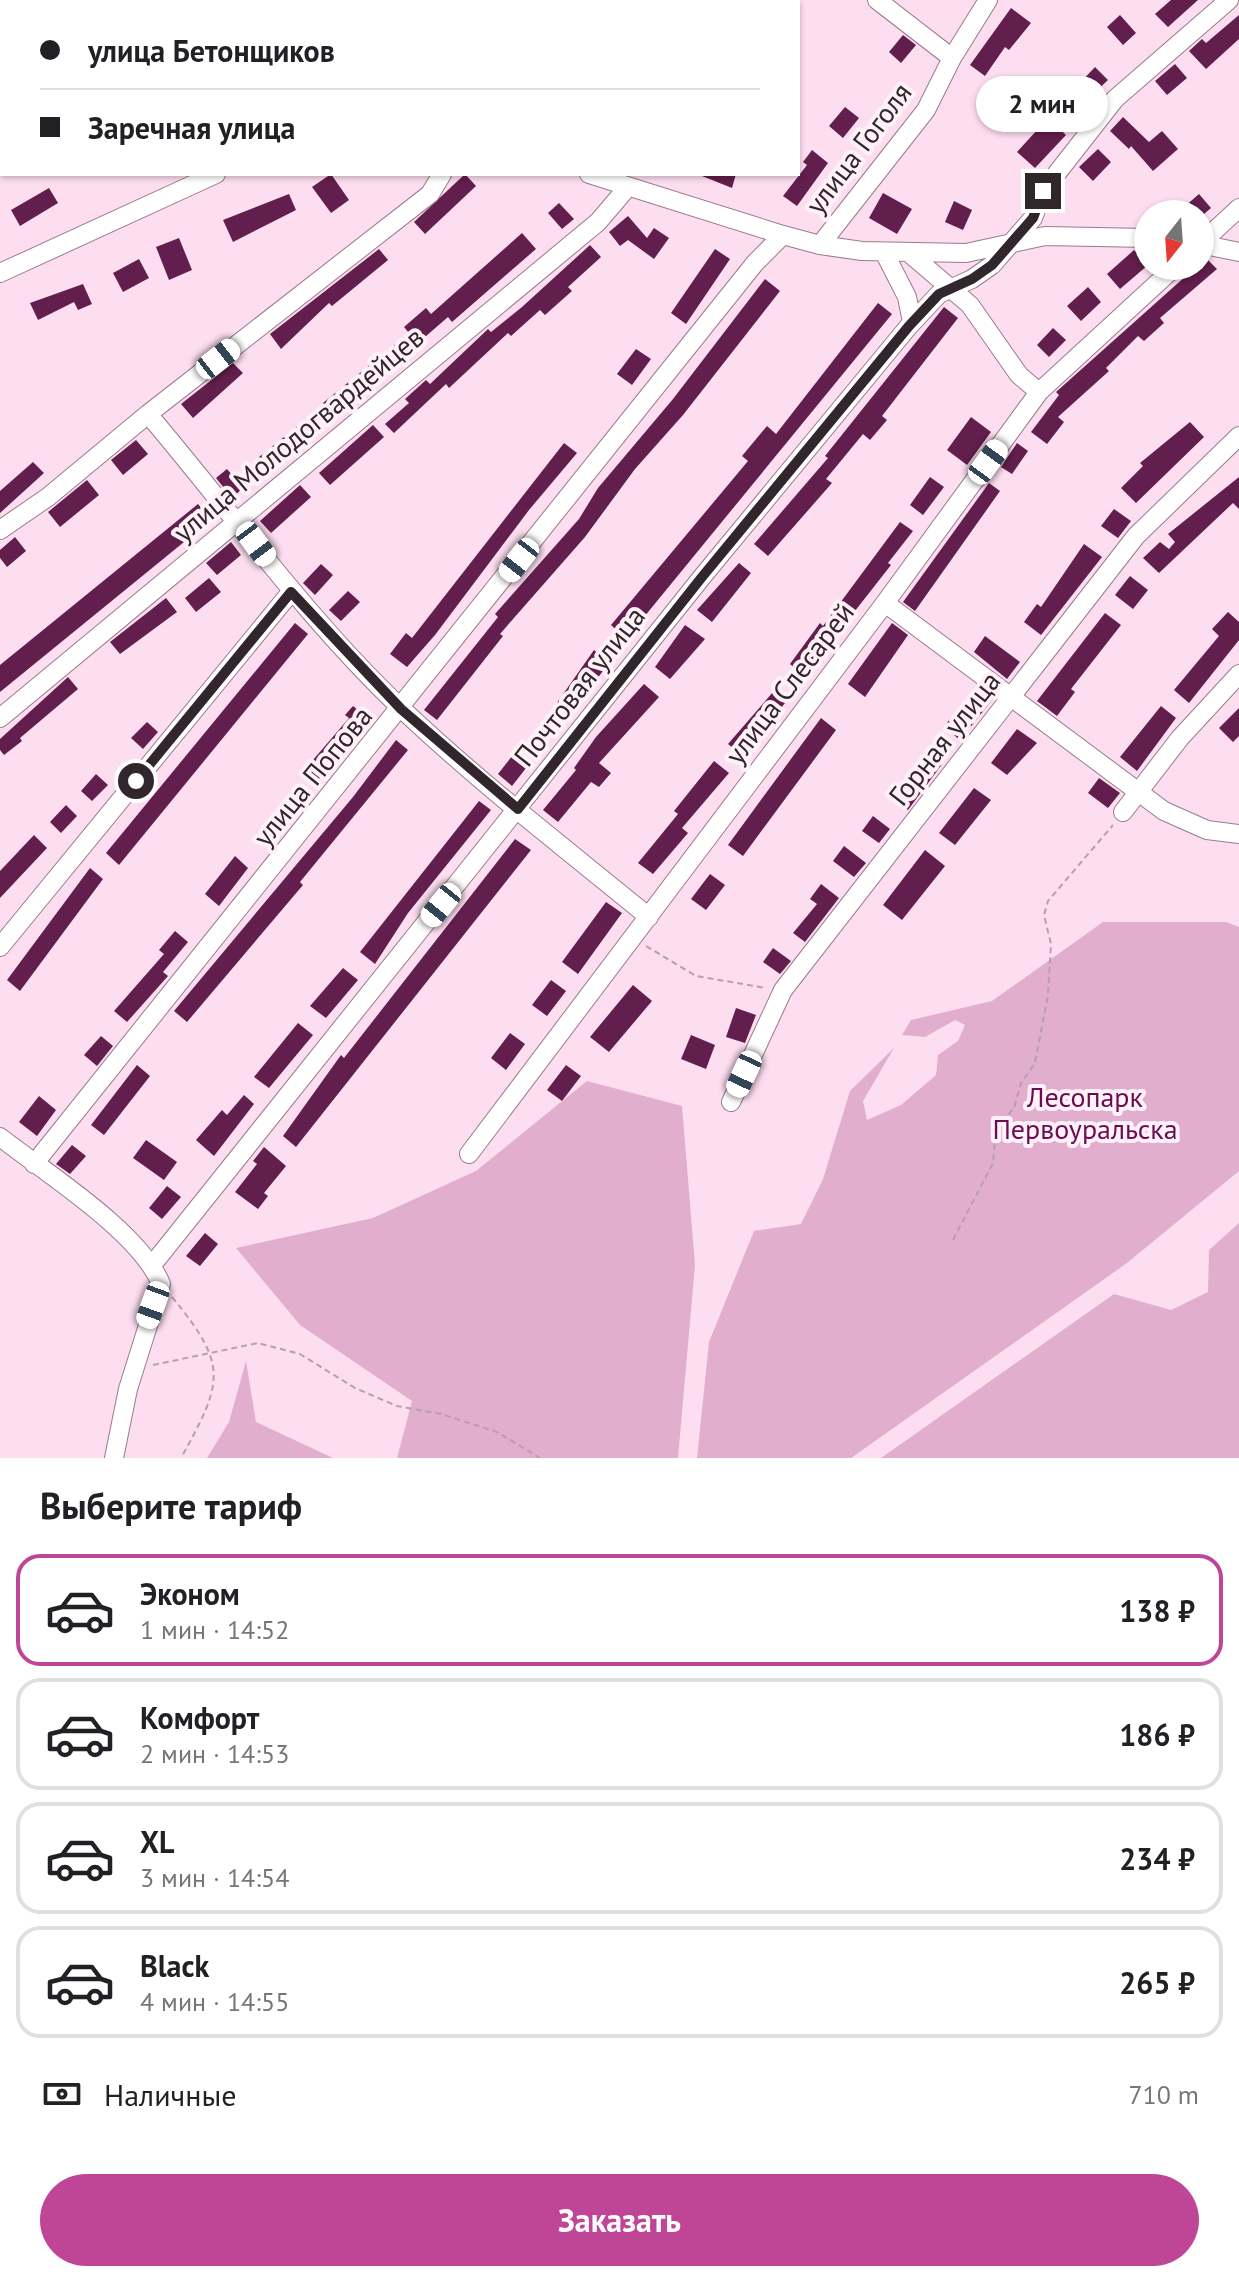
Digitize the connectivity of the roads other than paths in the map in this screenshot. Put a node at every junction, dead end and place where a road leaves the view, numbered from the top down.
1 (877, 0) edge
2 (988, 0) edge
3 (1229, 0) edge
4 (952, 58) junction
5 (212, 176) edge
6 (441, 176) edge
7 (594, 176) edge
8 (627, 188) junction
9 (1239, 208) edge
10 (1214, 231) edge
11 (783, 235) junction
12 (1134, 238) edge
13 (1012, 243) junction
14 (820, 245) junction
15 (1214, 247) edge
16 (884, 252) junction
17 (1239, 252) edge
18 (909, 253) junction
19 (0, 273) edge
20 (1161, 280) edge
21 (954, 289) junction
22 (912, 322) junction
23 (1039, 392) junction
24 (148, 414) junction
25 (1239, 436) edge
26 (238, 521) junction
27 (0, 530) edge
28 (291, 592) junction
29 (885, 603) junction
30 (1239, 674) edge
31 (1012, 695) junction
32 (401, 709) junction
33 (0, 718) edge
34 (1138, 789) junction
35 (518, 809) junction
36 (1123, 812) road end
37 (1239, 834) edge
38 (649, 917) junction
39 (0, 947) edge
40 (731, 1102) dead end
41 (0, 1137) edge
42 (469, 1154) dead end
43 (34, 1164) junction
44 (153, 1264) junction
45 (114, 1458) edge

1 - 4 street
2 - 4 street, улица Гоголя
3 - 13 street, Почтовая улица
4 - 14 street, улица Гоголя
5 - 19 street
6 - 24 street
7 - 8 street
8 - 11 street
8 - 26 street, улица Молодогвардейцев
9 - 10 street
11 - 14 street
11 - 32 street, улица Попова
12 - 13 street
13 - 18 street
13 - 21 street, Почтовая улица
14 - 16 street
15 - 17 street
16 - 18 street
16 - 22 street
18 - 21 street
20 - 23 street, улица Слесарей
21 - 22 street, Почтовая улица
21 - 23 street
22 - 35 street, Почтовая улица
23 - 29 street, улица Слесарей
24 - 26 street
24 - 27 street
25 - 31 street, Горная улица
26 - 28 street
26 - 33 street, улица Молодогвардейцев
28 - 32 street
28 - 39 street
29 - 31 street
29 - 38 street, улица Слесарей
30 - 34 street
31 - 34 street
31 - 40 street, Горная улица
32 - 35 street
32 - 43 street, улица Попова
34 - 36 street
34 - 37 street
35 - 38 street
35 - 44 street, Почтовая улица
38 - 42 street, улица Слесарей
41 - 43 street
43 - 44 street
44 - 45 street

